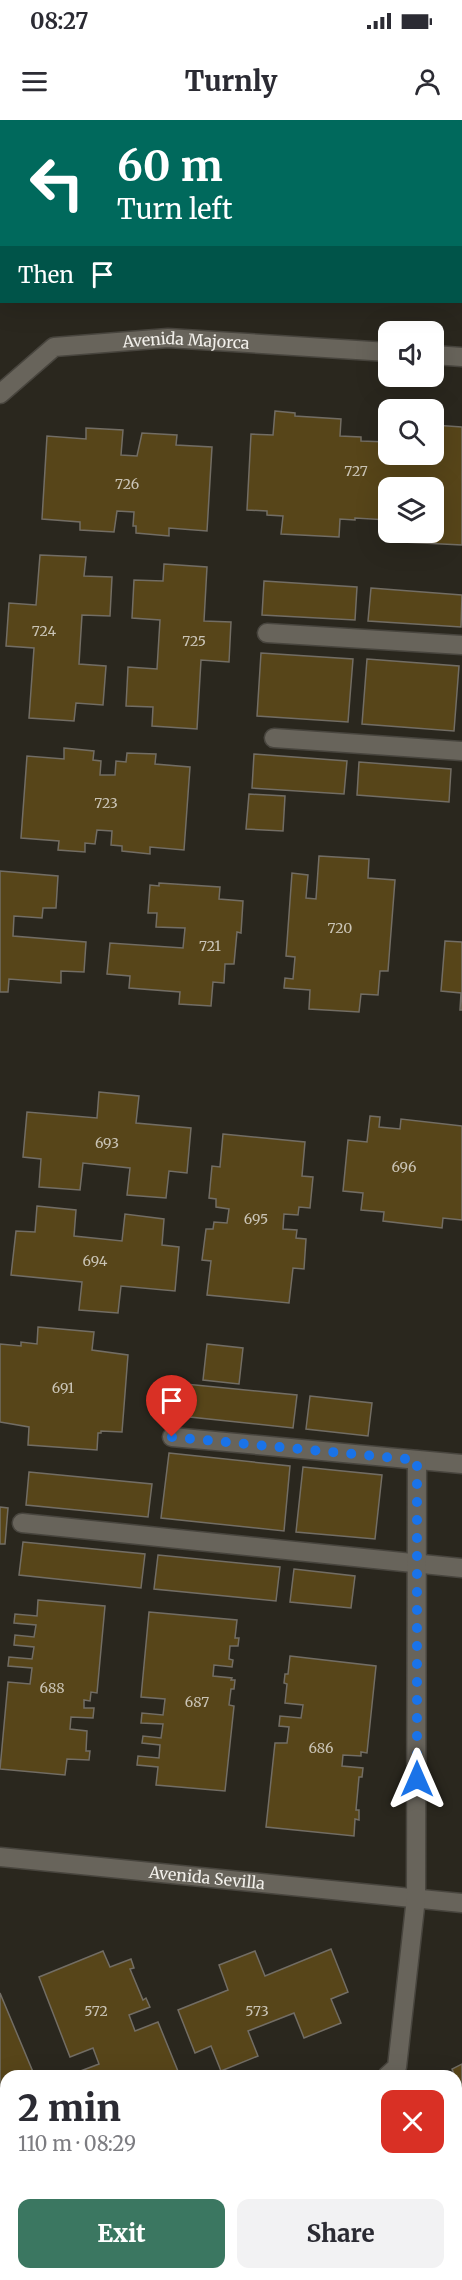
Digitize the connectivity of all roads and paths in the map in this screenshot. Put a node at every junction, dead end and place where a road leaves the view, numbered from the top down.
1 (378, 351) edge
2 (444, 356) edge
3 (462, 357) edge
4 (0, 394) edge
5 (267, 633) dead end
6 (462, 645) edge
7 (274, 738) dead end
8 (462, 751) edge
9 (172, 1437) dead end
10 (417, 1460) junction
11 (462, 1464) edge
12 (22, 1523) dead end
13 (418, 1563) junction
14 (462, 1568) edge
15 (0, 1857) edge
16 (416, 1898) junction
17 (462, 1903) edge
18 (394, 2070) edge

1 - 4 street, Avenida Majorca
2 - 3 street
5 - 6 street
7 - 8 street
9 - 10 street
10 - 11 street
10 - 13 street
12 - 13 street
13 - 14 street
13 - 16 street
15 - 16 street, Avenida Sevilla
16 - 17 street, Avenida Sevilla
16 - 18 street

